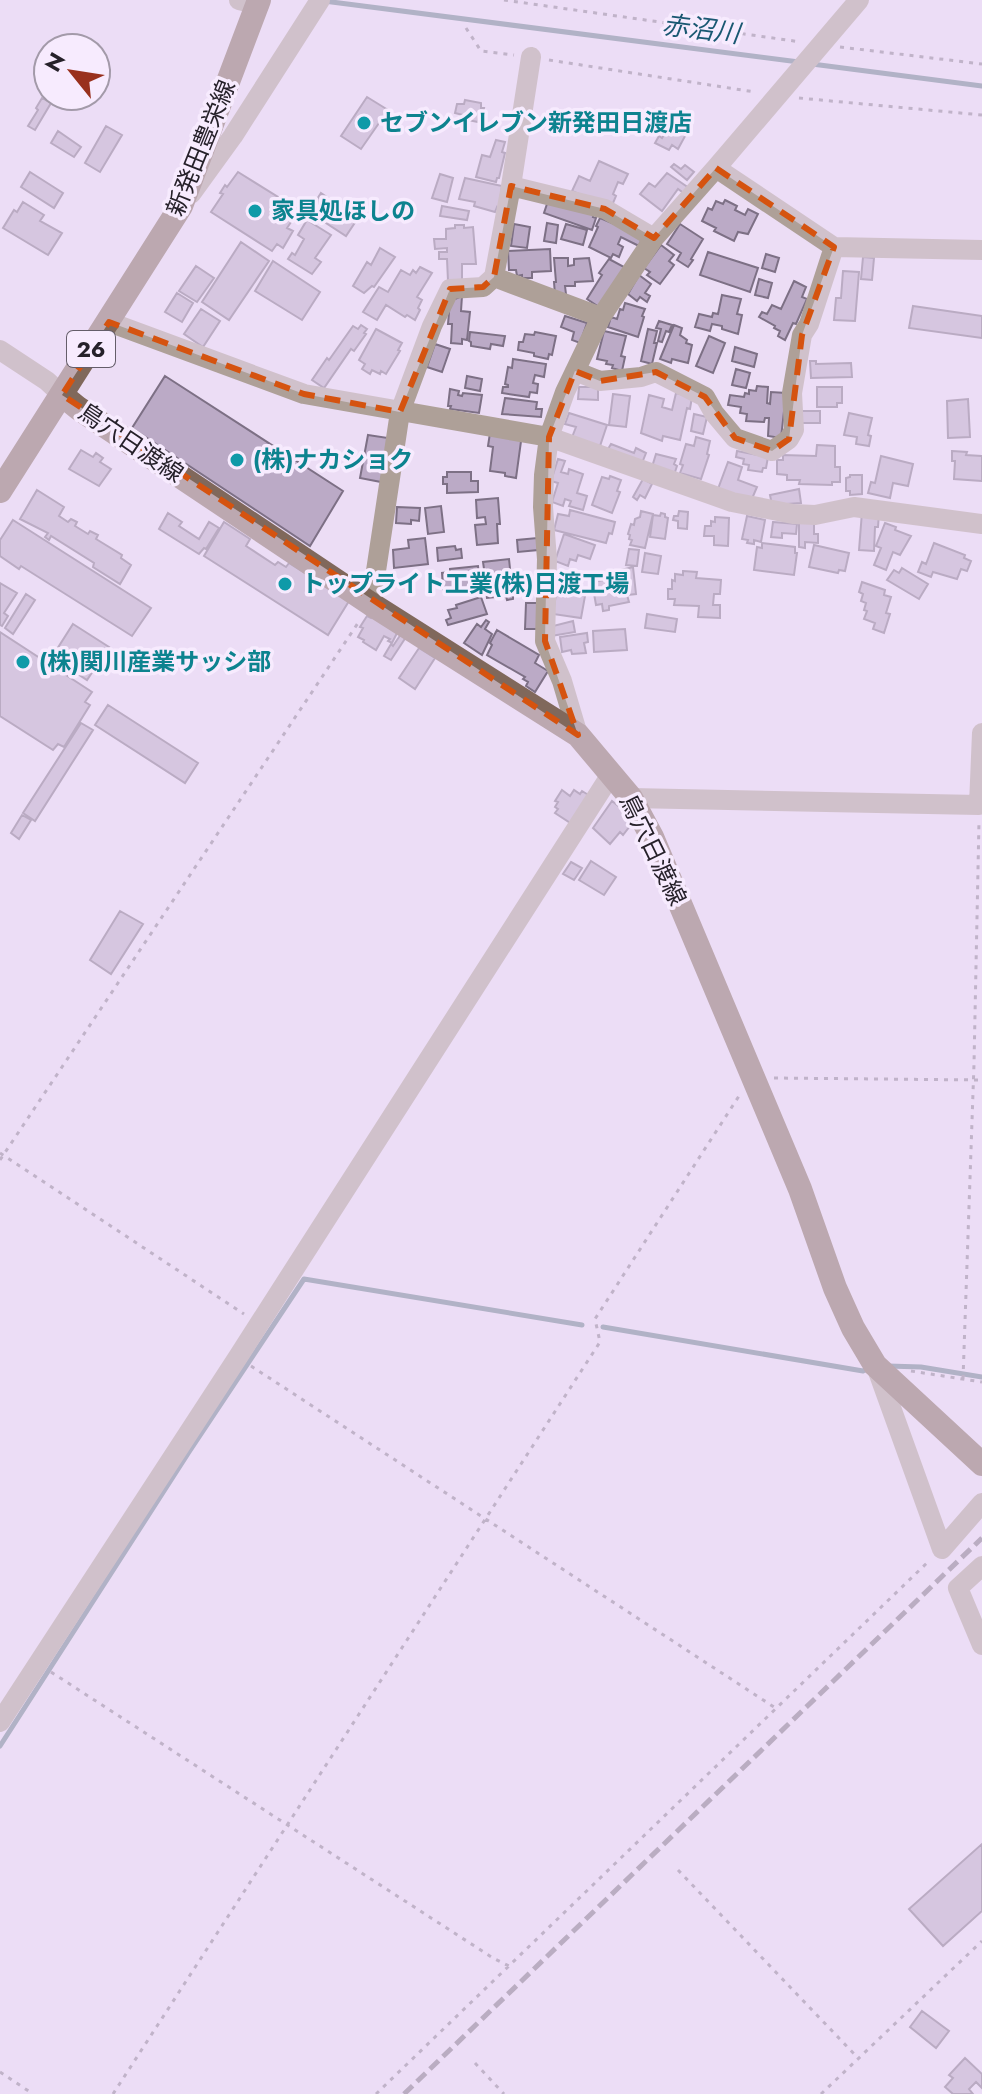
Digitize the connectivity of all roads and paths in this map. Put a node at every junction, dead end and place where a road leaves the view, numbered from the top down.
1 (320, 0) edge
2 (504, 0) edge
3 (859, 0) edge
4 (252, 2) edge
5 (466, 28) dead end
6 (821, 44) junction
7 (531, 57) junction
8 (982, 64) edge
9 (776, 95) junction
10 (982, 115) edge
11 (716, 168) junction
12 (511, 186) junction
13 (181, 206) junction
14 (654, 238) junction
15 (834, 247) junction
16 (982, 250) edge
17 (494, 277) junction
18 (601, 317) junction
19 (109, 322) junction
20 (0, 350) edge
21 (575, 371) junction
22 (62, 395) junction
23 (400, 412) junction
24 (549, 437) junction
25 (0, 491) edge
26 (982, 524) edge
27 (371, 604) junction
28 (982, 733) edge
29 (578, 735) junction
30 (612, 773) junction
31 (631, 798) junction
32 (979, 805) junction
33 (753, 1078) junction
34 (973, 1079) junction
35 (982, 1080) edge
36 (2, 1154) edge
37 (0, 1160) edge
38 (258, 1324) junction
39 (238, 1357) junction
40 (875, 1365) junction
41 (963, 1379) junction
42 (982, 1382) edge
43 (982, 1464) edge
44 (982, 1503) edge
45 (485, 1519) junction
46 (942, 1549) junction
47 (982, 1566) edge
48 (982, 1645) edge
49 (38, 1663) junction
50 (777, 1709) junction
51 (0, 1722) edge
52 (286, 1824) junction
53 (678, 1870) dead end
54 (982, 1941) edge
55 (509, 1966) junction
56 (858, 2058) junction
57 (475, 2063) dead end
58 (0, 2072) edge
59 (33, 2094) edge
60 (113, 2094) edge
61 (376, 2094) edge
62 (504, 2094) edge
63 (821, 2094) edge

1 - 13 street
2 - 6 path
3 - 6 street
4 - 13 main road, 新発田豊栄線 / 26
5 - 7 path
6 - 8 path
6 - 9 street
7 - 9 path
7 - 12 street
9 - 10 path
9 - 11 street
11 - 14 street
11 - 15 street
12 - 14 street
12 - 17 street
13 - 19 main road, 新発田豊栄線 / 26
14 - 18 street
15 - 16 street
15 - 21 street
17 - 18 street
17 - 23 street
18 - 21 street
19 - 22 main road, 新発田豊栄線 / 26
19 - 23 street
20 - 22 street
21 - 24 street
22 - 25 main road, 新発田豊栄線 / 26
22 - 27 main road, 鳥穴日渡線
23 - 24 street
23 - 27 street
24 - 26 street
24 - 29 street
27 - 29 main road, 鳥穴日渡線
27 - 36 path
28 - 32 street
29 - 30 main road, 鳥穴日渡線
30 - 31 main road, 鳥穴日渡線
30 - 38 street
31 - 32 street
31 - 33 main road, 鳥穴日渡線
32 - 34 path
33 - 34 path
33 - 40 main road, 鳥穴日渡線
33 - 45 path
34 - 35 path
34 - 41 path
36 - 37 path
36 - 38 path
38 - 39 street
39 - 45 path
39 - 49 street
40 - 41 path
40 - 43 main road, 鳥穴日渡線
40 - 46 street
41 - 42 path
44 - 46 street
45 - 50 path
45 - 52 path
46 - 50 path
47 - 48 street
49 - 51 street
49 - 52 path
50 - 55 path
52 - 55 path
52 - 60 path
53 - 56 path
54 - 56 path
55 - 61 path
56 - 63 path
57 - 62 path
58 - 59 path

